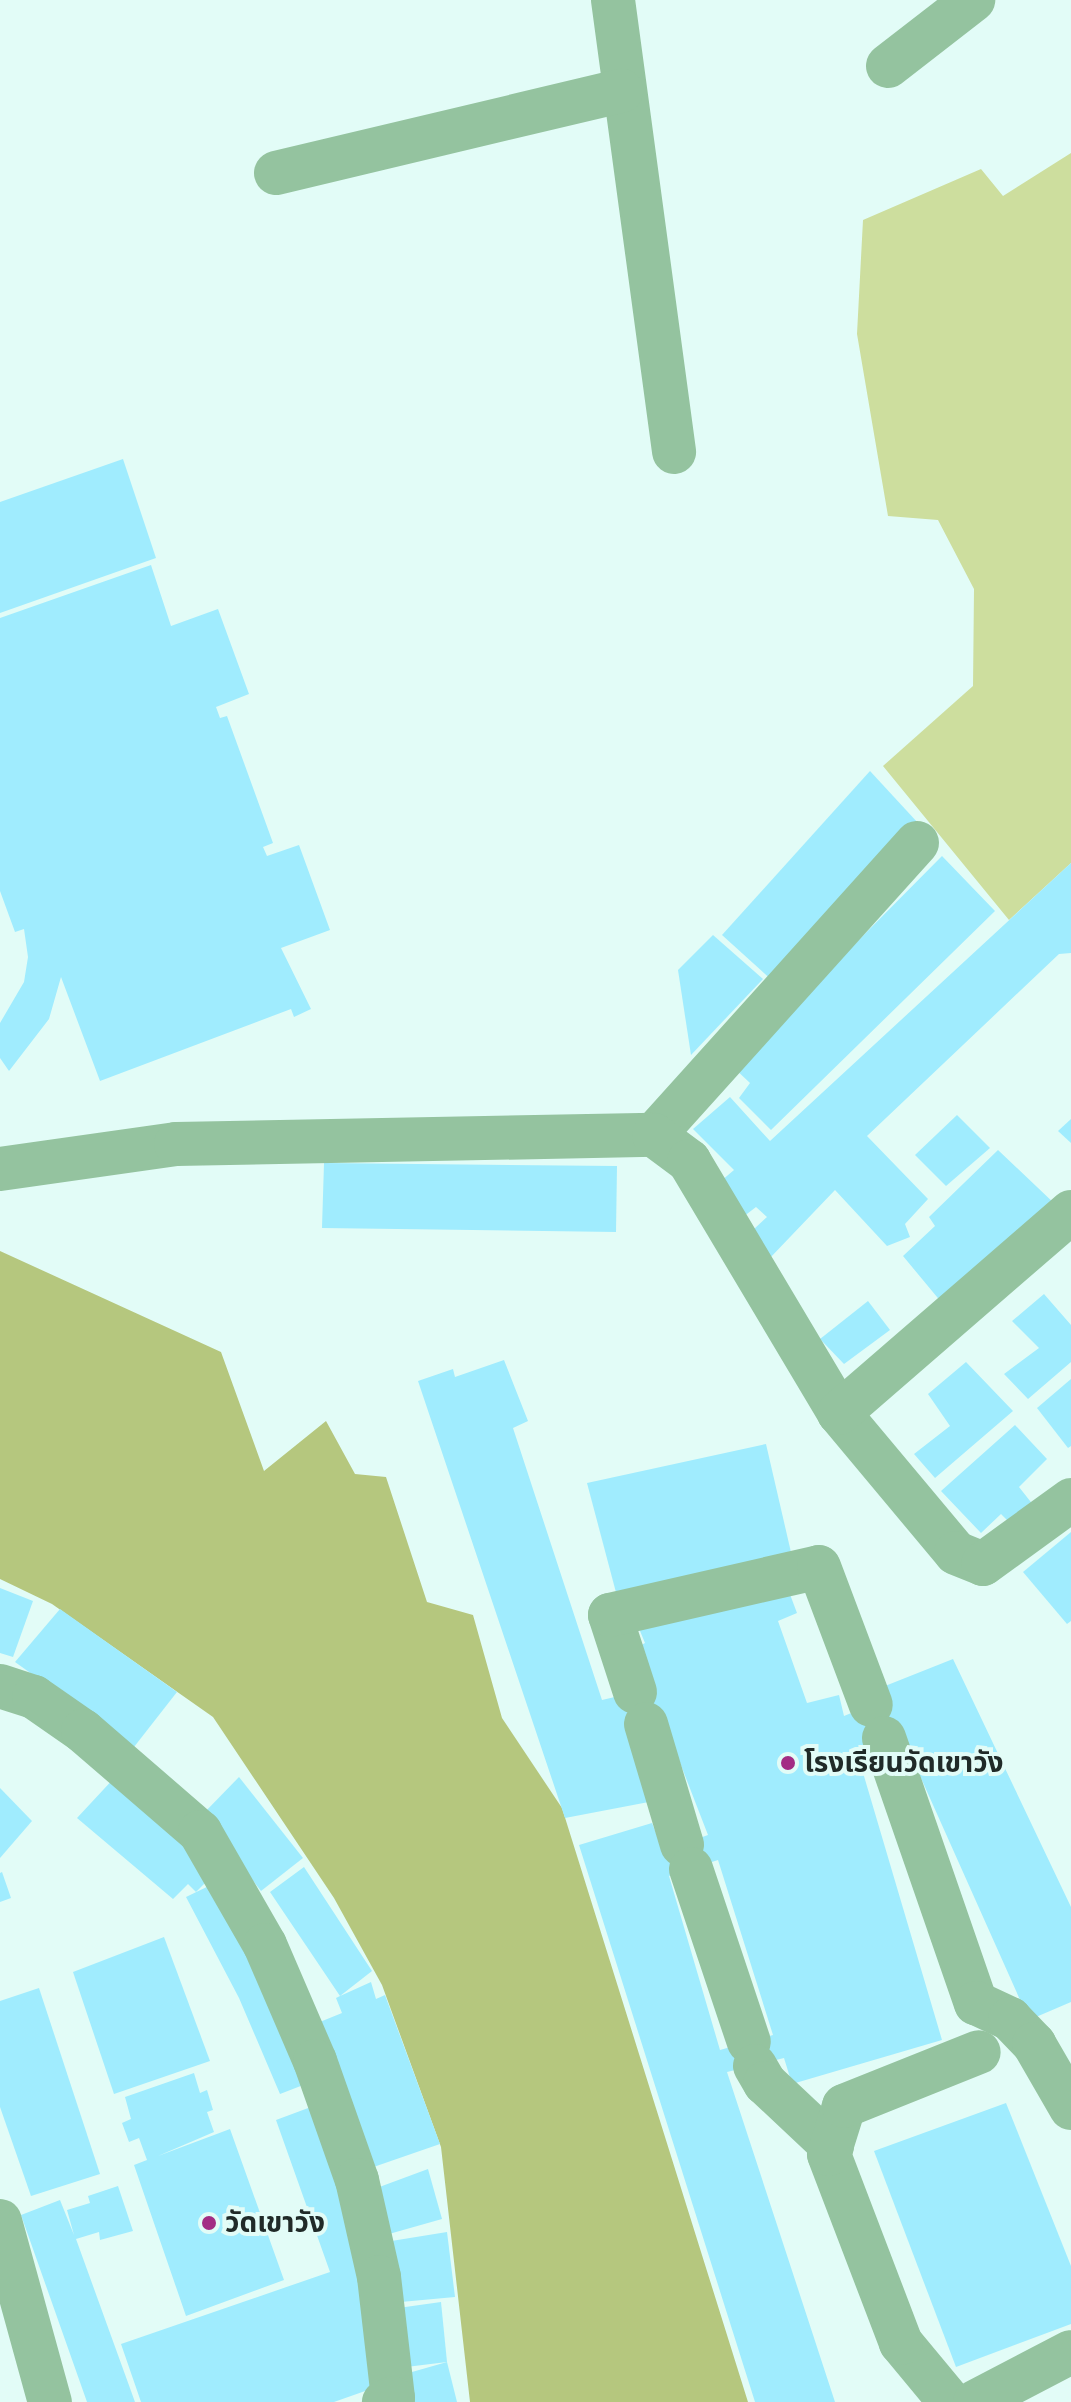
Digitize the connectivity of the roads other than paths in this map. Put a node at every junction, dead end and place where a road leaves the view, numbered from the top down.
1 (613, 0) edge
2 (973, 0) edge
3 (888, 66) dead end
4 (621, 91) junction
5 (276, 173) dead end
6 (674, 452) dead end
7 (917, 843) dead end
8 (654, 1135) junction
9 (0, 1169) edge
10 (1071, 1212) edge
11 (839, 1413) junction
12 (1071, 1500) edge
13 (0, 1686) edge
14 (979, 2052) dead end
15 (1071, 2108) edge
16 (832, 2146) junction
17 (0, 2221) edge
18 (1071, 2352) edge
19 (50, 2402) edge
20 (384, 2402) edge
21 (950, 2402) edge
22 (975, 2402) edge

1 - 4 street
2 - 3 street
4 - 5 street
4 - 6 street
7 - 8 street
8 - 9 street
8 - 11 street
10 - 11 street
11 - 12 street
13 - 20 street
14 - 16 street
15 - 16 street
16 - 21 street
17 - 19 street
18 - 22 street

